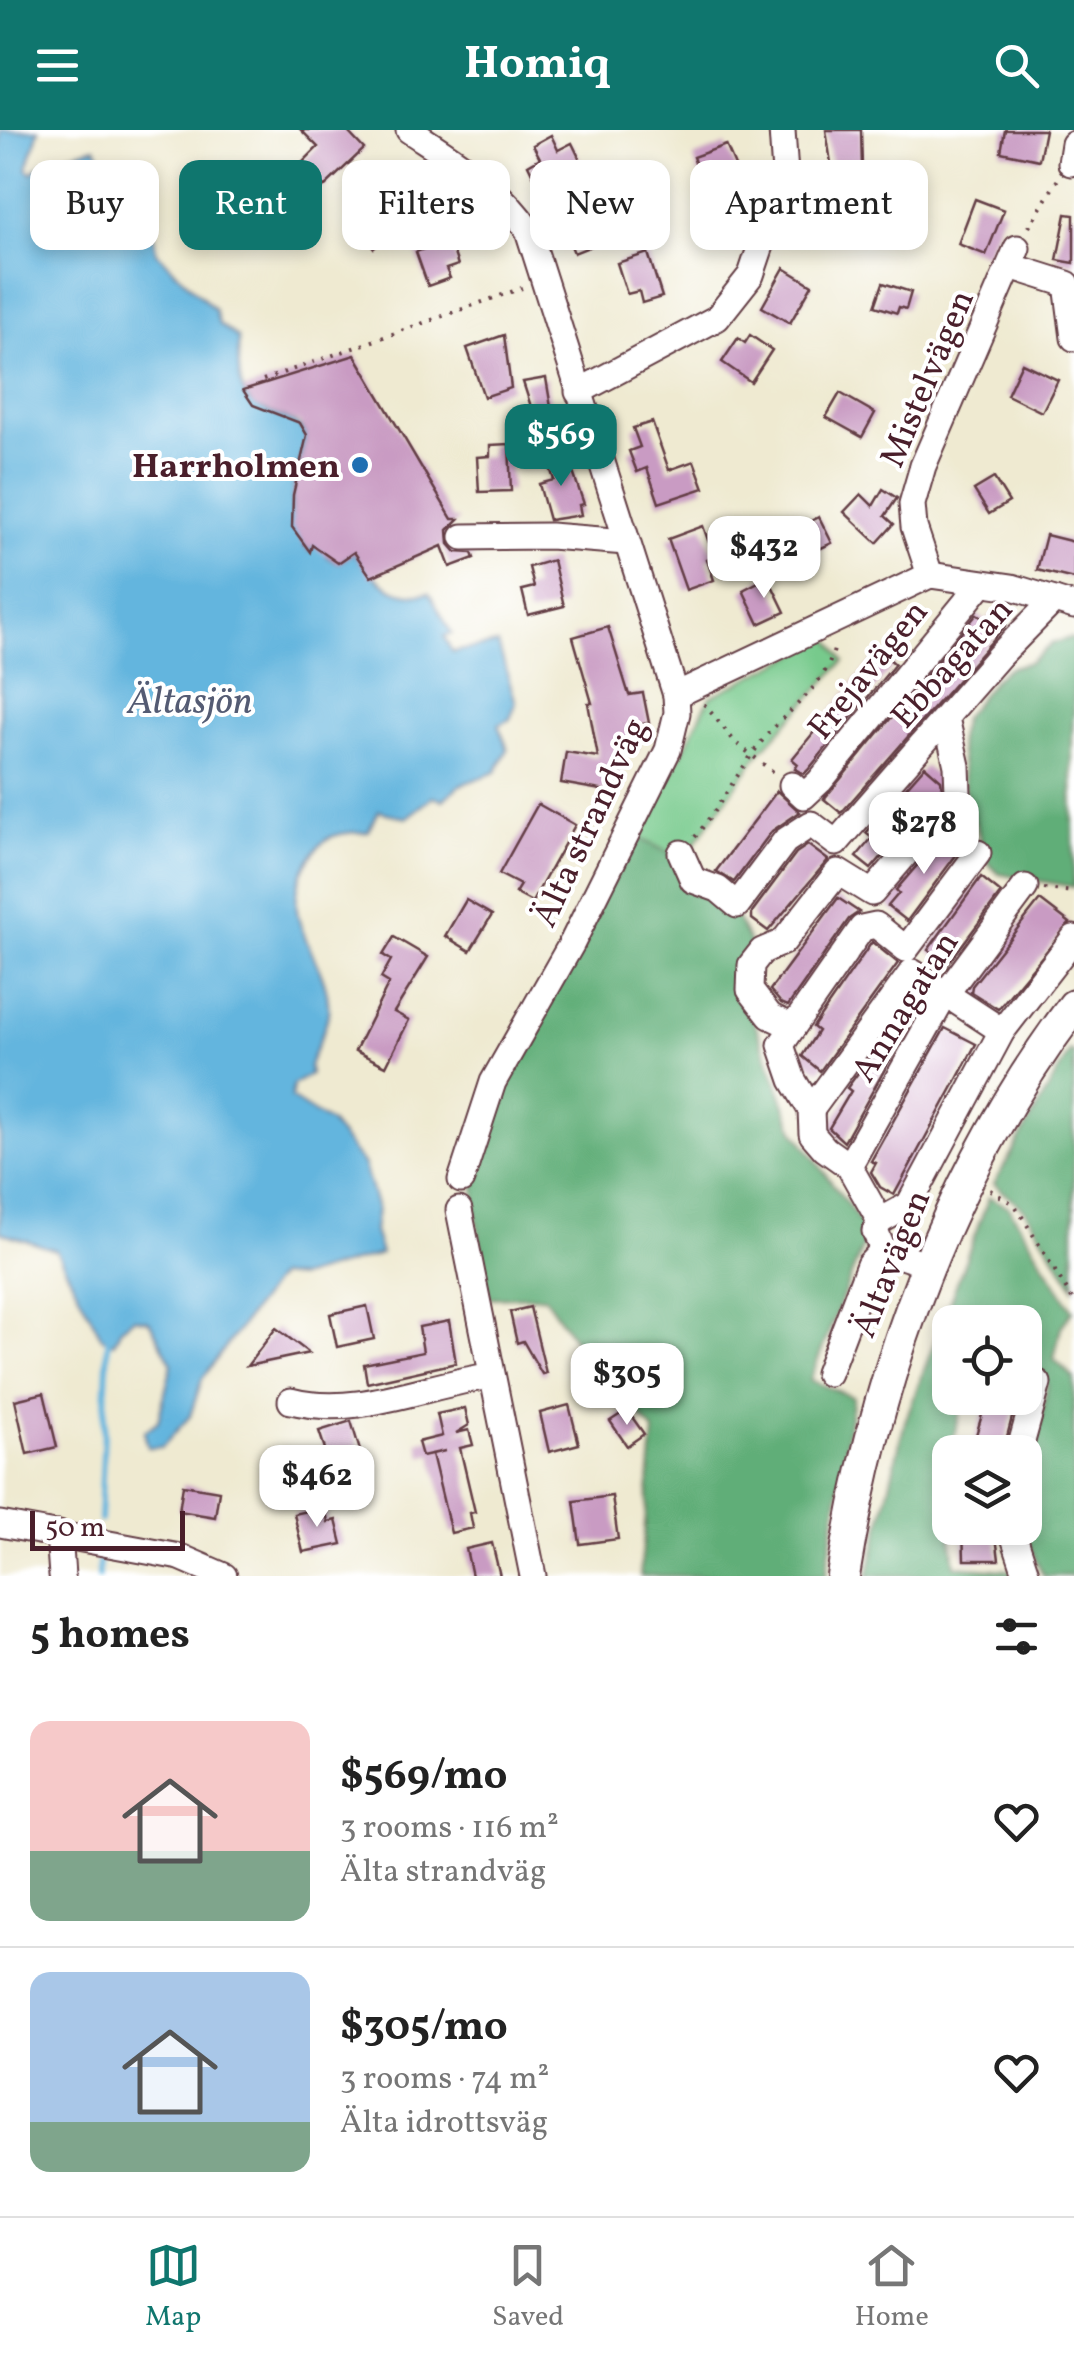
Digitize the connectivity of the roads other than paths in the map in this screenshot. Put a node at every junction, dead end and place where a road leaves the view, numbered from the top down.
1 (410, 130) edge
2 (782, 130) edge
3 (1074, 338) edge
4 (578, 392) junction
5 (463, 538) dead end
6 (626, 542) junction
7 (930, 574) junction
8 (981, 584) junction
9 (1064, 603) edge
10 (676, 696) junction
11 (946, 718) junction
12 (798, 790) road end
13 (681, 853) road end
14 (978, 854) dead end
15 (1024, 887) road end
16 (1074, 938) edge
17 (945, 995) junction
18 (1074, 1006) edge
19 (793, 1027) junction
20 (1002, 1031) junction
21 (811, 1110) junction
22 (849, 1166) junction
23 (461, 1180) dead end
24 (458, 1210) dead end
25 (880, 1221) junction
26 (883, 1250) junction
27 (929, 1266) junction
28 (828, 1372) dead end
29 (490, 1376) junction
30 (290, 1401) dead end
31 (0, 1524) edge
32 (59, 1534) junction
33 (1017, 1545) edge
34 (62, 1576) edge
35 (224, 1576) edge
36 (533, 1576) edge
37 (843, 1576) edge
38 (1027, 1576) edge

1 - 4 street, Älta strandväg
2 - 4 street
3 - 7 street, Mistelvägen
4 - 6 street, Älta strandväg
5 - 6 street
6 - 10 street, Älta strandväg
7 - 8 street
7 - 10 street
8 - 9 street
8 - 12 street, Frejavägen
9 - 11 street, Ebbagatan
10 - 23 street, Älta strandväg
11 - 13 street, Ebbagatan
11 - 19 street
14 - 19 street
15 - 17 street, Annagatan
16 - 20 street
17 - 20 street
17 - 21 street
17 - 22 street, Annagatan
18 - 27 main road, Ältavägen
19 - 21 street
20 - 25 street
21 - 22 street
22 - 25 street
24 - 29 street
25 - 26 street
26 - 27 street
26 - 28 street
27 - 37 main road, Ältavägen
29 - 30 street
29 - 36 street
31 - 32 street
32 - 34 street
32 - 35 street
33 - 38 street

